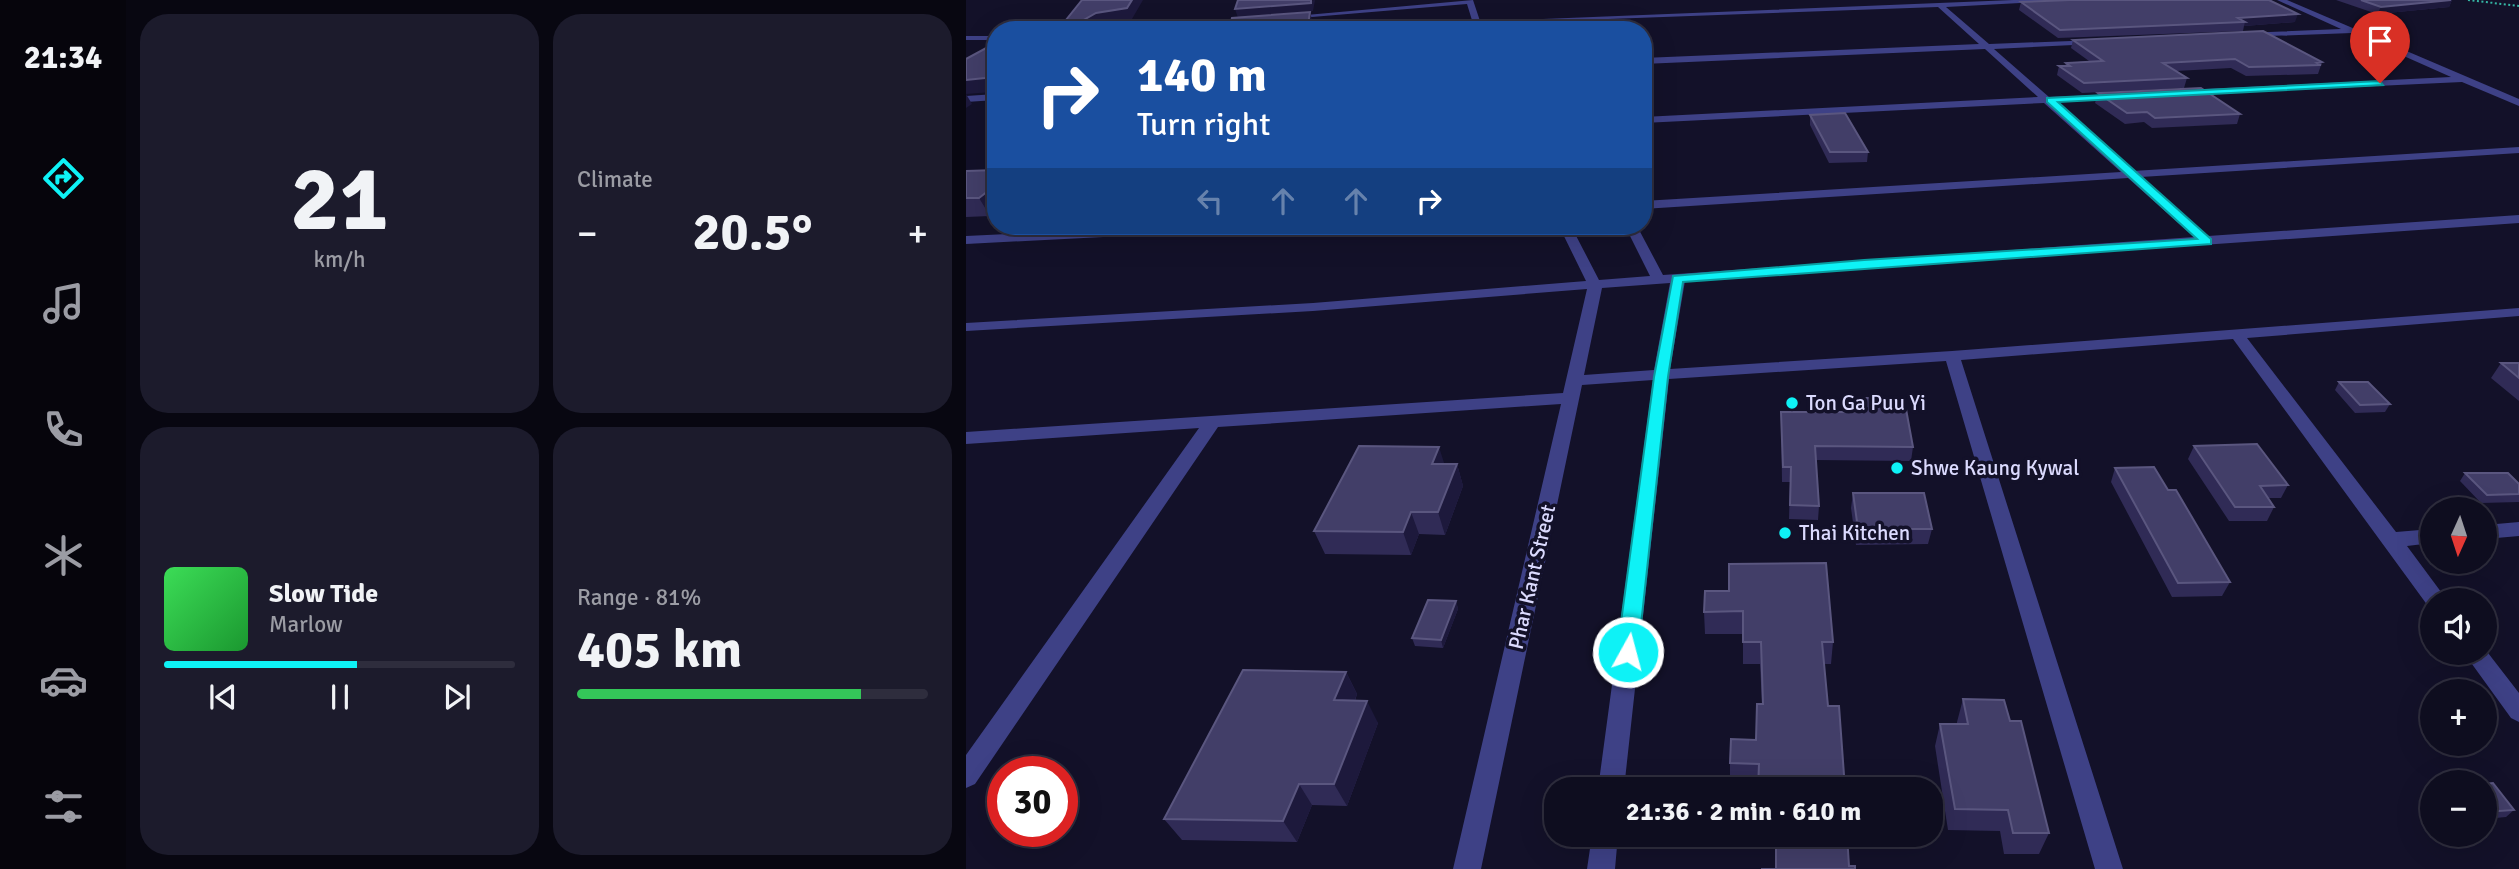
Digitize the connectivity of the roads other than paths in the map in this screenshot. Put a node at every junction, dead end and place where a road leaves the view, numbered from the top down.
1 (2074, 0) edge
2 (2281, 0) edge
3 (1470, 1) edge
4 (1940, 5) junction
5 (1279, 18) edge
6 (1265, 19) edge
7 (1246, 21) edge
8 (1476, 21) edge
9 (1522, 21) edge
10 (2353, 31) junction
11 (2231, 36) edge
12 (966, 38) edge
13 (987, 38) edge
14 (2109, 41) edge
15 (1987, 46) junction
16 (1652, 61) edge
17 (2463, 79) junction
18 (2174, 94) edge
19 (2133, 96) edge
20 (987, 98) edge
21 (966, 99) edge
22 (2050, 100) junction
23 (2519, 103) edge
24 (1652, 120) edge
25 (2519, 150) edge
26 (2132, 172) junction
27 (1652, 204) edge
28 (2519, 219) edge
29 (1058, 235) edge
30 (1570, 235) edge
31 (1636, 235) edge
32 (966, 240) edge
33 (2207, 242) junction
34 (1668, 280) junction
35 (1595, 286) junction
36 (2519, 312) edge
37 (966, 327) edge
38 (2236, 333) junction
39 (1952, 356) junction
40 (1661, 377) junction
41 (1574, 389) junction
42 (1214, 421) junction
43 (966, 438) edge
44 (2519, 529) edge
45 (2497, 531) edge
46 (2420, 537) edge
47 (2390, 540) junction
48 (2427, 588) edge
49 (2484, 665) edge
50 (2519, 711) edge
51 (966, 776) edge
52 (1612, 777) edge
53 (1604, 847) edge
54 (1467, 869) edge
55 (1601, 869) edge
56 (2109, 869) edge

1 - 4 street
2 - 10 street
3 - 5 street
3 - 8 street
4 - 9 street
4 - 15 street
6 - 7 street
10 - 11 street
10 - 17 street
12 - 13 street
14 - 15 street
15 - 16 street
15 - 22 street
17 - 18 street
17 - 23 street
19 - 22 street
20 - 21 street
22 - 24 street
22 - 26 street
25 - 26 street
26 - 27 street
26 - 33 street
28 - 33 street
29 - 32 street
30 - 35 street
31 - 34 street
33 - 34 street
34 - 35 street
34 - 40 street
35 - 37 street
35 - 41 street, Phar Kant Street
36 - 38 street
38 - 39 street
38 - 47 street
39 - 40 street
39 - 56 street
40 - 41 street
40 - 52 street
41 - 42 street
41 - 54 street, Phar Kant Street
42 - 43 street
42 - 51 street
44 - 45 street
46 - 47 street
47 - 48 street
49 - 50 street
53 - 55 street

